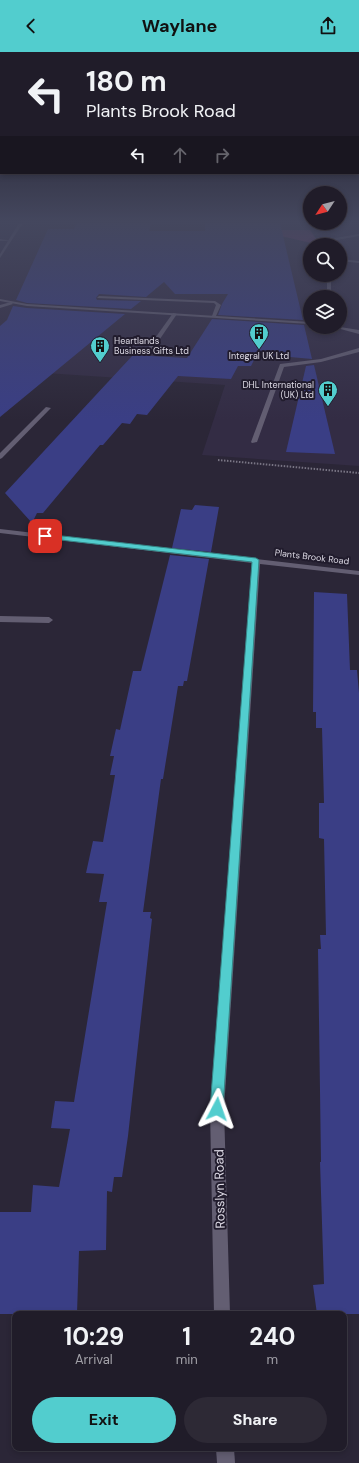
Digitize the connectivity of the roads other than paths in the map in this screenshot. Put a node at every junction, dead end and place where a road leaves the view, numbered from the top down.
1 (100, 297) dead end
2 (0, 300) edge
3 (11, 303) junction
4 (0, 307) edge
5 (174, 314) junction
6 (214, 316) junction
7 (303, 322) edge
8 (347, 329) edge
9 (358, 331) edge
10 (151, 348) dead end
11 (359, 350) edge
12 (48, 408) dead end
13 (254, 442) dead end
14 (0, 457) edge
15 (0, 531) edge
16 (256, 560) junction
17 (359, 573) edge
18 (0, 619) edge
19 (49, 620) dead end
20 (222, 1311) edge
21 (225, 1451) edge
22 (226, 1463) edge

1 - 6 street
2 - 3 street
3 - 4 street
3 - 5 street
5 - 6 street
5 - 10 street
6 - 7 street
8 - 9 street
11 - 13 street
12 - 14 street
15 - 16 street, Plants Brook Road
16 - 17 street, Plants Brook Road
16 - 20 street, Rosslyn Road
18 - 19 street
21 - 22 street

